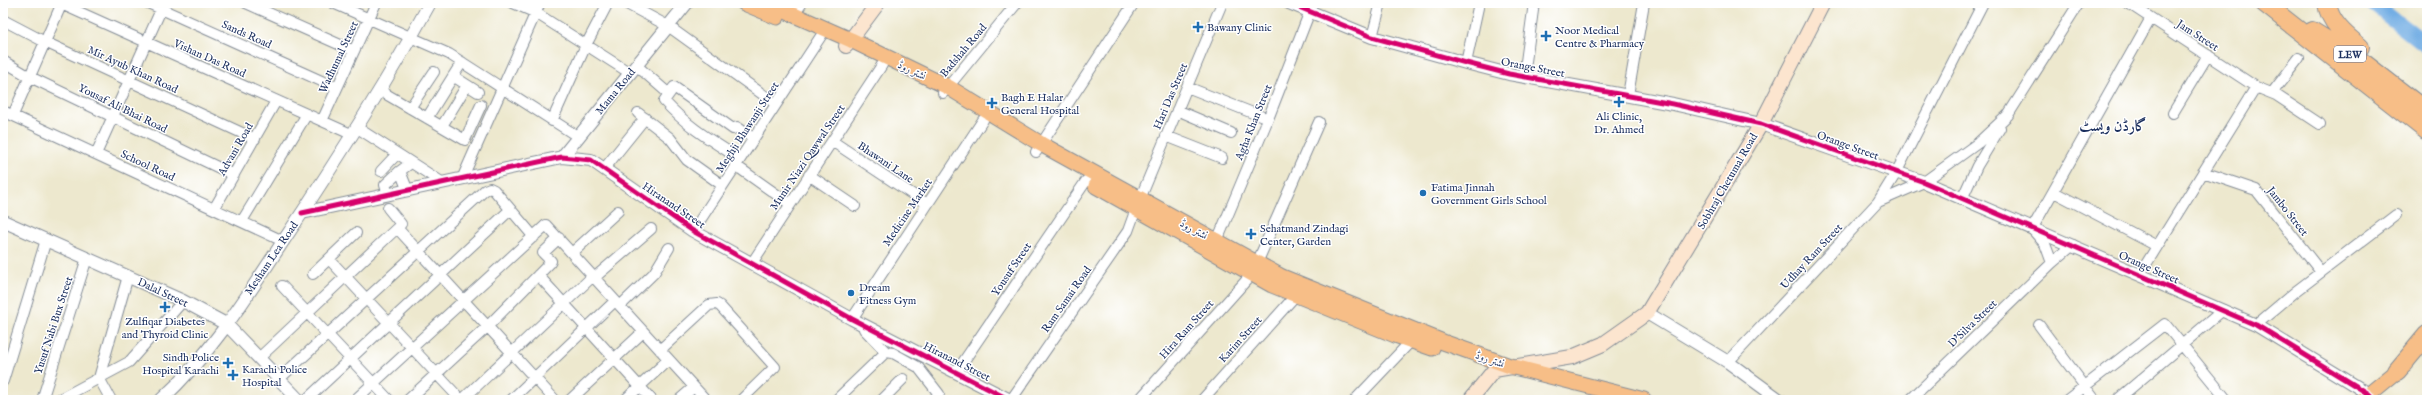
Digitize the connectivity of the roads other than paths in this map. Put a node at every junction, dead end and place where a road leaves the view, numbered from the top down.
1 (61, 3) edge
2 (148, 3) edge
3 (246, 3) edge
4 (333, 3) edge
5 (376, 3) edge
6 (513, 3) edge
7 (608, 3) edge
8 (625, 3) edge
9 (687, 3) edge
10 (744, 3) edge
11 (767, 3) edge
12 (878, 3) edge
13 (1017, 3) edge
14 (1134, 3) edge
15 (1222, 3) edge
16 (1289, 3) edge
17 (1381, 3) edge
18 (1479, 3) edge
19 (1534, 3) edge
20 (1644, 3) edge
21 (1823, 3) edge
22 (1983, 3) edge
23 (2079, 3) edge
24 (2128, 3) edge
25 (2321, 3) edge
26 (2327, 3) edge
27 (426, 4) edge
28 (2266, 4) edge
29 (162, 6) edge
30 (538, 8) edge
31 (798, 9) edge
32 (1310, 11) junction
33 (2151, 18) junction
34 (369, 19) junction
35 (3, 20) edge
36 (668, 26) junction
37 (821, 36) junction
38 (411, 37) junction
39 (1372, 37) junction
40 (45, 42) junction
41 (146, 42) junction
42 (848, 43) junction
43 (586, 45) junction
44 (2338, 45) junction
45 (354, 51) junction
46 (2208, 55) junction
47 (2299, 58) dead end
48 (3, 61) edge
49 (462, 62) junction
50 (1466, 62) junction
51 (882, 65) junction
52 (633, 69) junction
53 (434, 72) dead end
54 (453, 76) junction
55 (1524, 76) junction
56 (30, 77) junction
57 (129, 80) junction
58 (467, 85) junction
59 (2256, 86) junction
60 (1187, 87) junction
61 (337, 88) junction
62 (502, 89) junction
63 (379, 90) junction
64 (945, 90) junction
65 (478, 92) dead end
66 (2272, 93) junction
67 (669, 94) junction
68 (1628, 95) junction
69 (2427, 100) edge
70 (276, 101) junction
71 (776, 104) junction
72 (481, 105) dead end
73 (410, 108) junction
74 (1177, 110) junction
75 (3, 111) edge
76 (2173, 112) dead end
77 (2427, 112) edge
78 (307, 114) junction
79 (13, 115) junction
80 (2008, 115) junction
81 (113, 116) junction
82 (427, 118) junction
83 (322, 120) junction
84 (552, 120) junction
85 (983, 120) junction
86 (1268, 120) junction
87 (1319, 122) dead end
88 (1761, 124) junction
89 (2320, 124) dead end
90 (442, 126) junction
91 (353, 131) junction
92 (2427, 131) edge
93 (1231, 133) dead end
94 (577, 136) junction
95 (1166, 136) junction
96 (255, 138) junction
97 (753, 138) junction
98 (832, 141) junction
99 (1039, 148) junction
100 (96, 154) junction
101 (397, 154) junction
102 (562, 157) junction
103 (1222, 158) dead end
104 (737, 162) junction
105 (411, 163) junction
106 (604, 169) junction
107 (381, 171) dead end
108 (400, 171) junction
109 (2203, 172) junction
110 (1896, 173) junction
111 (488, 174) junction
112 (234, 175) junction
113 (809, 175) junction
114 (462, 179) junction
115 (1086, 181) junction
116 (1924, 182) junction
117 (443, 183) junction
118 (722, 185) junction
119 (490, 188) junction
120 (408, 191) junction
121 (2054, 192) junction
122 (388, 195) junction
123 (1962, 199) junction
124 (1878, 202) junction
125 (790, 204) junction
126 (927, 204) junction
127 (1138, 204) junction
128 (855, 206) dead end
129 (388, 208) dead end
130 (214, 209) junction
131 (510, 210) junction
132 (618, 211) dead end
133 (302, 213) junction
134 (2396, 215) dead end
135 (3, 221) edge
136 (242, 222) junction
137 (397, 228) junction
138 (651, 229) dead end
139 (2032, 229) junction
140 (693, 231) junction
141 (356, 233) dead end
142 (534, 237) junction
143 (559, 238) junction
144 (46, 240) junction
145 (283, 241) junction
146 (1217, 241) junction
147 (2073, 245) junction
148 (2156, 246) junction
149 (670, 248) dead end
150 (418, 252) junction
151 (572, 253) junction
152 (87, 258) junction
153 (329, 259) junction
154 (752, 263) junction
155 (2052, 263) junction
156 (1254, 268) junction
157 (2321, 272) junction
158 (313, 274) dead end
159 (2140, 274) junction
160 (440, 275) junction
161 (538, 275) junction
162 (128, 276) junction
163 (346, 277) junction
164 (594, 277) junction
165 (282, 286) dead end
166 (1296, 295) junction
167 (366, 299) junction
168 (183, 301) junction
169 (463, 301) junction
170 (564, 304) junction
171 (618, 304) junction
172 (2223, 310) junction
173 (307, 313) junction
174 (1647, 313) junction
175 (852, 319) junction
176 (389, 323) junction
177 (226, 324) junction
178 (2038, 325) dead end
179 (2256, 325) junction
180 (488, 327) junction
181 (587, 328) junction
182 (864, 329) dead end
183 (643, 332) junction
184 (328, 335) junction
185 (2427, 335) edge
186 (1411, 341) junction
187 (2183, 345) junction
188 (412, 348) junction
189 (2427, 348) edge
190 (660, 350) junction
191 (886, 352) junction
192 (512, 353) junction
193 (259, 358) junction
194 (350, 359) junction
195 (614, 359) junction
196 (668, 360) junction
197 (1728, 362) junction
198 (1510, 366) junction
199 (1494, 370) junction
200 (957, 371) junction
201 (2397, 371) junction
202 (437, 374) junction
203 (99, 378) junction
204 (534, 378) junction
205 (279, 379) junction
206 (903, 379) dead end
207 (3, 381) edge
208 (373, 383) junction
209 (2084, 386) junction
210 (639, 387) junction
211 (694, 387) junction
212 (887, 398) edge
213 (2369, 398) edge
214 (42, 400) edge
215 (58, 400) edge
216 (111, 400) edge
217 (161, 400) edge
218 (299, 400) edge
219 (306, 400) edge
220 (354, 400) edge
221 (389, 400) edge
222 (408, 400) edge
223 (462, 400) edge
224 (511, 400) edge
225 (555, 400) edge
226 (570, 400) edge
227 (625, 400) edge
228 (652, 400) edge
229 (679, 400) edge
230 (706, 400) edge
231 (741, 400) edge
232 (836, 400) edge
233 (933, 400) edge
234 (982, 400) edge
235 (985, 400) edge
236 (1010, 400) edge
237 (1139, 400) edge
238 (1202, 400) edge
239 (1355, 400) edge
240 (1470, 400) edge
241 (1611, 400) edge
242 (1644, 400) edge
243 (1780, 400) edge
244 (1910, 400) edge
245 (2067, 400) edge
246 (2095, 400) edge
247 (2116, 400) edge
248 (2227, 400) edge

1 - 40 street
1 - 41 street, Vishan Das Road
2 - 29 street, Sands Road
3 - 45 street
4 - 34 street
5 - 34 street, Wadhumal Street
6 - 30 street
7 - 43 street
8 - 36 street
9 - 36 street, Mama Road
10 - 37 main road, نشتر روڈ
11 - 31 main road, نشتر روڈ
12 - 42 main road
13 - 64 street, Badshah Road
14 - 99 street
15 - 60 street, Hari Das Street
16 - 32 street, Orange Street
17 - 39 street
18 - 50 street
19 - 55 street
20 - 68 street
21 - 88 main road, Sobhraj Chetumal Road
22 - 110 street
23 - 80 street
24 - 33 street, Jam Street
25 - 44 highway
26 - 69 highway, LEW
27 - 38 street, Mesham Lea Road
28 - 44 highway, LEW
28 - 92 highway, LEW
29 - 41 street
29 - 61 street, Sands Road
30 - 43 street
30 - 62 street
31 - 42 main road, نشتر روڈ
32 - 39 street, Orange Street
32 - 86 street, Agha Khan Street
33 - 46 street, Jam Street
33 - 121 street
34 - 38 street
34 - 45 street, Wadhumal Street
35 - 40 street, Mir Ayub Khan Road
36 - 52 street, Mama Road
36 - 71 street
37 - 42 main road, نشتر روڈ
37 - 71 street, Meghji Bhawanji Street
38 - 49 street
38 - 63 street, Mesham Lea Road
39 - 50 street, Orange Street
40 - 56 street
40 - 57 street, Mir Ayub Khan Road
41 - 57 street
41 - 70 street, Vishan Das Road
42 - 51 main road, نشتر روڈ
42 - 64 main road, نشتر روڈ
43 - 52 street
43 - 84 street
44 - 77 highway, LEW
45 - 61 street, Wadhumal Street
46 - 59 street, Jam Street
46 - 76 street
47 - 66 street
48 - 56 street, Yousaf Ali Bhai Road
49 - 54 street
49 - 62 street
50 - 55 street, Orange Street
51 - 64 main road, نشتر روڈ
51 - 98 street, Munir Niazi Qawwal Street
52 - 67 street
52 - 94 street, Mama Road
53 - 73 street
54 - 58 street
54 - 82 street
55 - 68 street, Orange Street
56 - 79 street
56 - 81 street, Yousaf Ali Bhai Road
57 - 81 street
57 - 96 street, Mir Ayub Khan Road
58 - 65 street
58 - 90 street
59 - 66 street, Jam Street
59 - 109 street
60 - 74 street, Hari Das Street
60 - 86 street
61 - 83 street, Wadhumal Street
62 - 84 street
62 - 114 street
63 - 73 street
63 - 91 street, Mesham Lea Road
64 - 85 main road, نشتر روڈ
64 - 99 main road, نشتر روڈ
66 - 89 street, Jam Street
67 - 97 street
67 - 104 street
68 - 88 street, Orange Street
70 - 78 street, Vishan Das Road
70 - 96 street, Advani Road
71 - 97 street, Meghji Bhawanji Street
72 - 90 street
73 - 82 street
74 - 93 street
74 - 95 street, Hari Das Street
75 - 79 street, School Road
78 - 83 street, Vishan Das Road
78 - 136 street
79 - 100 street, School Road
80 - 116 street, Udhay Ram Street
80 - 123 street
81 - 100 street
81 - 112 street, Yousaf Ali Bhai Road
82 - 90 street
83 - 91 street, Vishan Das Road
84 - 94 street
85 - 99 main road, نشتر روڈ
85 - 126 street, Medicine Market
86 - 146 street, Agha Khan Street
87 - 156 street, Hira Ram Street
88 - 110 street, Orange Street
88 - 174 main road, Sobhraj Chetumal Road
91 - 101 street, Vishan Das Road
91 - 133 street, Mesham Lea Road
94 - 102 street, Mama Road
95 - 103 street
95 - 127 street, Hari Das Street
96 - 112 street, Advani Road
97 - 104 street, Meghji Bhawanji Street
98 - 113 street, Munir Niazi Qawwal Street
98 - 126 street, Bhawani Lane
99 - 115 main road, نشتر روڈ
99 - 127 main road, نشتر روڈ
100 - 130 street, School Road
101 - 105 street, Vishan Das Road
101 - 107 street
102 - 106 street, Hiranand Street
102 - 111 street, Hiranand Street
104 - 118 street, Meghji Bhawanji Street
104 - 125 street
105 - 108 street
105 - 117 street, Vishan Das Road
106 - 118 street
106 - 140 street, Hiranand Street
108 - 120 street
108 - 122 street
109 - 148 street
109 - 157 street, Jambo Street
110 - 116 street, Orange Street
110 - 124 street
111 - 114 street, Hiranand Street
111 - 119 street
112 - 130 street, Advani Road
113 - 125 street, Munir Niazi Qawwal Street
113 - 128 street
114 - 117 street, Hiranand Street
115 - 127 main road, نشتر روڈ
115 - 200 street, Yousuf Street
116 - 123 street, Orange Street
116 - 124 street, Udhay Ram Street
117 - 120 street, Hiranand Street
118 - 140 street, Meghji Bhawanji Street
119 - 131 street
119 - 150 street
120 - 122 street, Hiranand Street
121 - 139 street
121 - 148 street
122 - 133 street, Hiranand Street
123 - 139 street, Orange Street
124 - 197 street, Udhay Ram Street
125 - 154 street, Munir Niazi Qawwal Street
126 - 175 street, Medicine Market
127 - 146 main road, نشتر روڈ
127 - 156 main road, نشتر روڈ
127 - 236 street, Ram Samai Road
129 - 137 street
130 - 136 street, School Road
131 - 142 street
131 - 160 street
132 - 151 street
133 - 145 street, Mesham Lea Road
134 - 157 street
135 - 144 street, Dalal Street
136 - 145 street, School Road
137 - 150 street
137 - 163 street
138 - 164 street
139 - 147 street, Orange Street
139 - 155 street
140 - 154 street, Hiranand Street
141 - 153 street
142 - 143 street
142 - 169 street
143 - 151 street
143 - 161 street
144 - 152 street, Dalal Street
144 - 207 street
145 - 177 street, Mesham Lea Road
146 - 156 main road, نشتر روڈ
147 - 155 street, D'Silva Street
147 - 159 street, Orange Street
148 - 159 street
149 - 171 street
150 - 160 street
150 - 167 street
151 - 164 street
152 - 162 street, Dalal Street
152 - 214 street, Yusuf Nabi Bux Street
153 - 158 street
153 - 163 street
154 - 175 street, Hiranand Street
155 - 244 street, D'Silva Street
156 - 166 main road, نشتر روڈ
156 - 198 main road, نشتر روڈ
156 - 237 street, Hira Ram Street
157 - 179 street
159 - 172 street, Orange Street
160 - 169 street
160 - 176 street
161 - 170 street
161 - 180 street
162 - 168 street, Dalal Street
162 - 203 street
163 - 167 street
163 - 173 street
164 - 170 street
164 - 171 street
165 - 173 street
166 - 186 main road, نشتر روڈ
166 - 238 street, Karim Street
167 - 176 street
167 - 184 street
168 - 177 street, Dalal Street
168 - 203 street
169 - 180 street
169 - 188 street
170 - 181 street
170 - 192 street
171 - 181 street
171 - 183 street
172 - 179 street, Orange Street
172 - 187 street
173 - 184 street
173 - 193 street
174 - 197 street
174 - 198 main road
175 - 200 street, Hiranand Street
176 - 188 street
176 - 194 street
177 - 193 street, Dalal Street
177 - 217 street, Mesham Lea Road
178 - 209 street
179 - 213 street, Orange Street
180 - 192 street
180 - 202 street
181 - 195 street
181 - 204 street
182 - 191 street
183 - 190 street
183 - 195 street
184 - 194 street
184 - 205 street
185 - 201 highway
186 - 199 main road, نشتر روڈ
186 - 239 street
187 - 209 street
187 - 247 street
187 - 248 street
188 - 202 street
188 - 208 street
189 - 201 main road
190 - 196 street
190 - 231 street
191 - 232 street
191 - 233 street
192 - 204 street
192 - 223 street
193 - 205 street, Dalal Street
194 - 208 street
194 - 219 street
195 - 210 street
195 - 226 street
196 - 210 street
196 - 211 street
197 - 243 street
198 - 199 main road
198 - 242 main road, نشتر روڈ
199 - 240 main road
199 - 241 main road, نشتر روڈ
200 - 236 street, Hiranand Street
201 - 213 main road
202 - 222 street
202 - 223 street
203 - 215 street
203 - 216 street
204 - 224 street
204 - 225 street
205 - 218 street, Dalal Street
206 - 212 street
208 - 220 street
208 - 221 street
209 - 245 street
209 - 246 street
210 - 227 street
210 - 228 street
211 - 229 street
211 - 230 street
234 - 235 street

